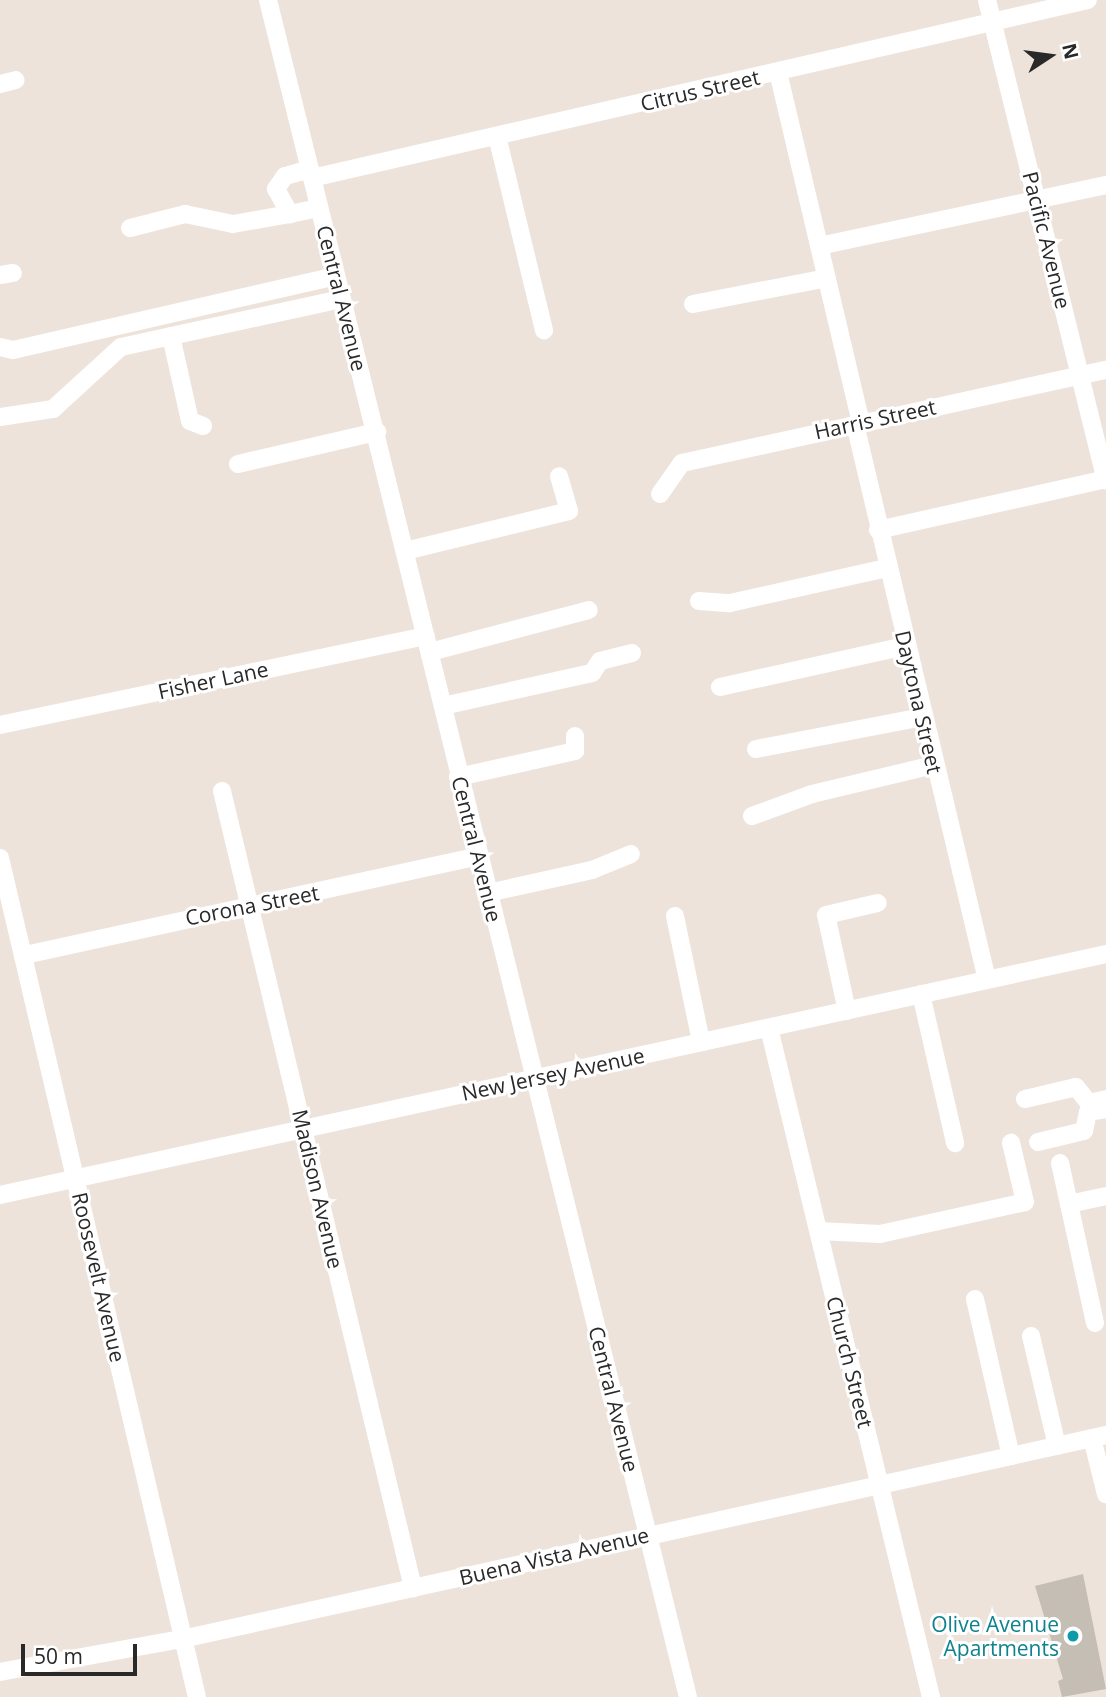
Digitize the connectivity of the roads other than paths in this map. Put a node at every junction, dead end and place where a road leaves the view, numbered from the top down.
1 (268, 0) edge
2 (987, 0) edge
3 (1088, 0) edge
4 (992, 19) junction
5 (778, 72) junction
6 (497, 136) junction
7 (311, 174) junction
8 (1106, 185) edge
9 (1037, 200) junction
10 (319, 208) junction
11 (290, 214) junction
12 (130, 228) dead end
13 (820, 246) junction
14 (336, 276) junction
15 (827, 278) junction
16 (342, 299) junction
17 (693, 304) dead end
18 (544, 330) dead end
19 (171, 336) junction
20 (0, 347) edge
21 (1106, 370) edge
22 (1080, 375) junction
23 (0, 417) edge
24 (858, 423) junction
25 (203, 426) dead end
26 (377, 432) junction
27 (238, 464) dead end
28 (559, 476) dead end
29 (1106, 479) edge
30 (660, 494) dead end
31 (878, 530) junction
32 (405, 551) junction
33 (887, 568) junction
34 (699, 601) dead end
35 (589, 610) dead end
36 (428, 644) junction
37 (905, 646) junction
38 (632, 653) dead end
39 (720, 687) dead end
40 (443, 706) junction
41 (922, 717) junction
42 (0, 725) edge
43 (575, 736) dead end
44 (756, 749) dead end
45 (934, 765) junction
46 (458, 777) junction
47 (222, 791) dead end
48 (752, 816) dead end
49 (631, 854) dead end
50 (479, 856) junction
51 (0, 858) edge
52 (488, 892) junction
53 (248, 904) junction
54 (878, 904) dead end
55 (675, 916) dead end
56 (1106, 954) edge
57 (25, 955) junction
58 (987, 980) junction
59 (921, 995) junction
60 (847, 1011) junction
61 (769, 1028) junction
62 (701, 1042) junction
63 (534, 1078) junction
64 (1026, 1099) dead end
65 (1106, 1099) edge
66 (1106, 1109) edge
67 (303, 1129) junction
68 (1038, 1142) dead end
69 (955, 1143) dead end
70 (1011, 1143) dead end
71 (1060, 1163) dead end
72 (77, 1179) junction
73 (0, 1195) edge
74 (1106, 1196) edge
75 (1069, 1204) junction
76 (819, 1231) junction
77 (975, 1299) dead end
78 (1095, 1323) dead end
79 (1031, 1336) dead end
80 (1099, 1436) edge
81 (1057, 1446) junction
82 (1011, 1456) junction
83 (880, 1485) junction
84 (1106, 1494) edge
85 (648, 1535) junction
86 (413, 1588) junction
87 (182, 1639) junction
88 (0, 1672) edge
89 (197, 1697) edge
90 (688, 1697) edge
91 (932, 1697) edge

1 - 7 street, Central Avenue
2 - 4 street, Pacific Avenue
3 - 4 street, Citrus Street
4 - 5 street, Citrus Street
4 - 9 street, Pacific Avenue
5 - 6 street, Citrus Street
5 - 13 street, Daytona Street
6 - 7 street, Citrus Street
6 - 18 street
7 - 10 street, Central Avenue
7 - 11 street, Citrus Street
8 - 9 street
9 - 13 street
9 - 22 street, Pacific Avenue
10 - 11 street
10 - 14 street, Central Avenue
11 - 12 street
13 - 15 street, Daytona Street
14 - 16 street, Central Avenue
14 - 20 street
15 - 17 street
15 - 24 street, Daytona Street
16 - 19 street
16 - 26 street, Central Avenue
19 - 23 street
19 - 25 street
21 - 22 street, Harris Street
22 - 24 street, Harris Street
22 - 29 street, Pacific Avenue
24 - 30 street, Harris Street
24 - 31 street, Daytona Street
26 - 27 street
26 - 32 street, Central Avenue
28 - 32 street
29 - 31 street
31 - 33 street, Daytona Street
32 - 36 street, Central Avenue
33 - 34 street
33 - 37 street, Daytona Street
35 - 36 street, Fisher Lane
36 - 40 street, Central Avenue
36 - 42 street, Fisher Lane
37 - 39 street
37 - 41 street, Daytona Street
38 - 40 street
40 - 46 street, Central Avenue
41 - 44 street
41 - 45 street, Daytona Street
43 - 46 street
45 - 48 street
45 - 58 street, Daytona Street
46 - 50 street, Central Avenue
47 - 53 street, Madison Avenue
49 - 52 street
50 - 52 street, Central Avenue
50 - 53 street, Corona Street
51 - 57 street, Roosevelt Avenue
52 - 63 street, Central Avenue
53 - 57 street, Corona Street
53 - 67 street, Madison Avenue
54 - 60 street
55 - 62 street
56 - 58 street, New Jersey Avenue
57 - 72 street, Roosevelt Avenue
58 - 59 street, New Jersey Avenue
59 - 60 street, New Jersey Avenue
59 - 69 street
60 - 61 street, New Jersey Avenue
61 - 62 street, New Jersey Avenue
61 - 76 street, Church Street
62 - 63 street, New Jersey Avenue
63 - 67 street, New Jersey Avenue
63 - 85 street, Central Avenue
64 - 65 street
66 - 68 street
67 - 72 street, New Jersey Avenue
67 - 86 street, Madison Avenue
70 - 76 street
71 - 75 street
72 - 73 street, New Jersey Avenue
72 - 87 street, Roosevelt Avenue
74 - 75 street
75 - 78 street
76 - 83 street, Church Street
77 - 82 street
79 - 81 street
80 - 81 street, Buena Vista Avenue
80 - 84 street
81 - 82 street, Buena Vista Avenue
82 - 83 street, Buena Vista Avenue
83 - 85 street, Buena Vista Avenue
83 - 91 street, Church Street
85 - 86 street, Buena Vista Avenue
85 - 90 street, Central Avenue
86 - 87 street, Buena Vista Avenue
87 - 88 street, Buena Vista Avenue
87 - 89 street, Roosevelt Avenue

